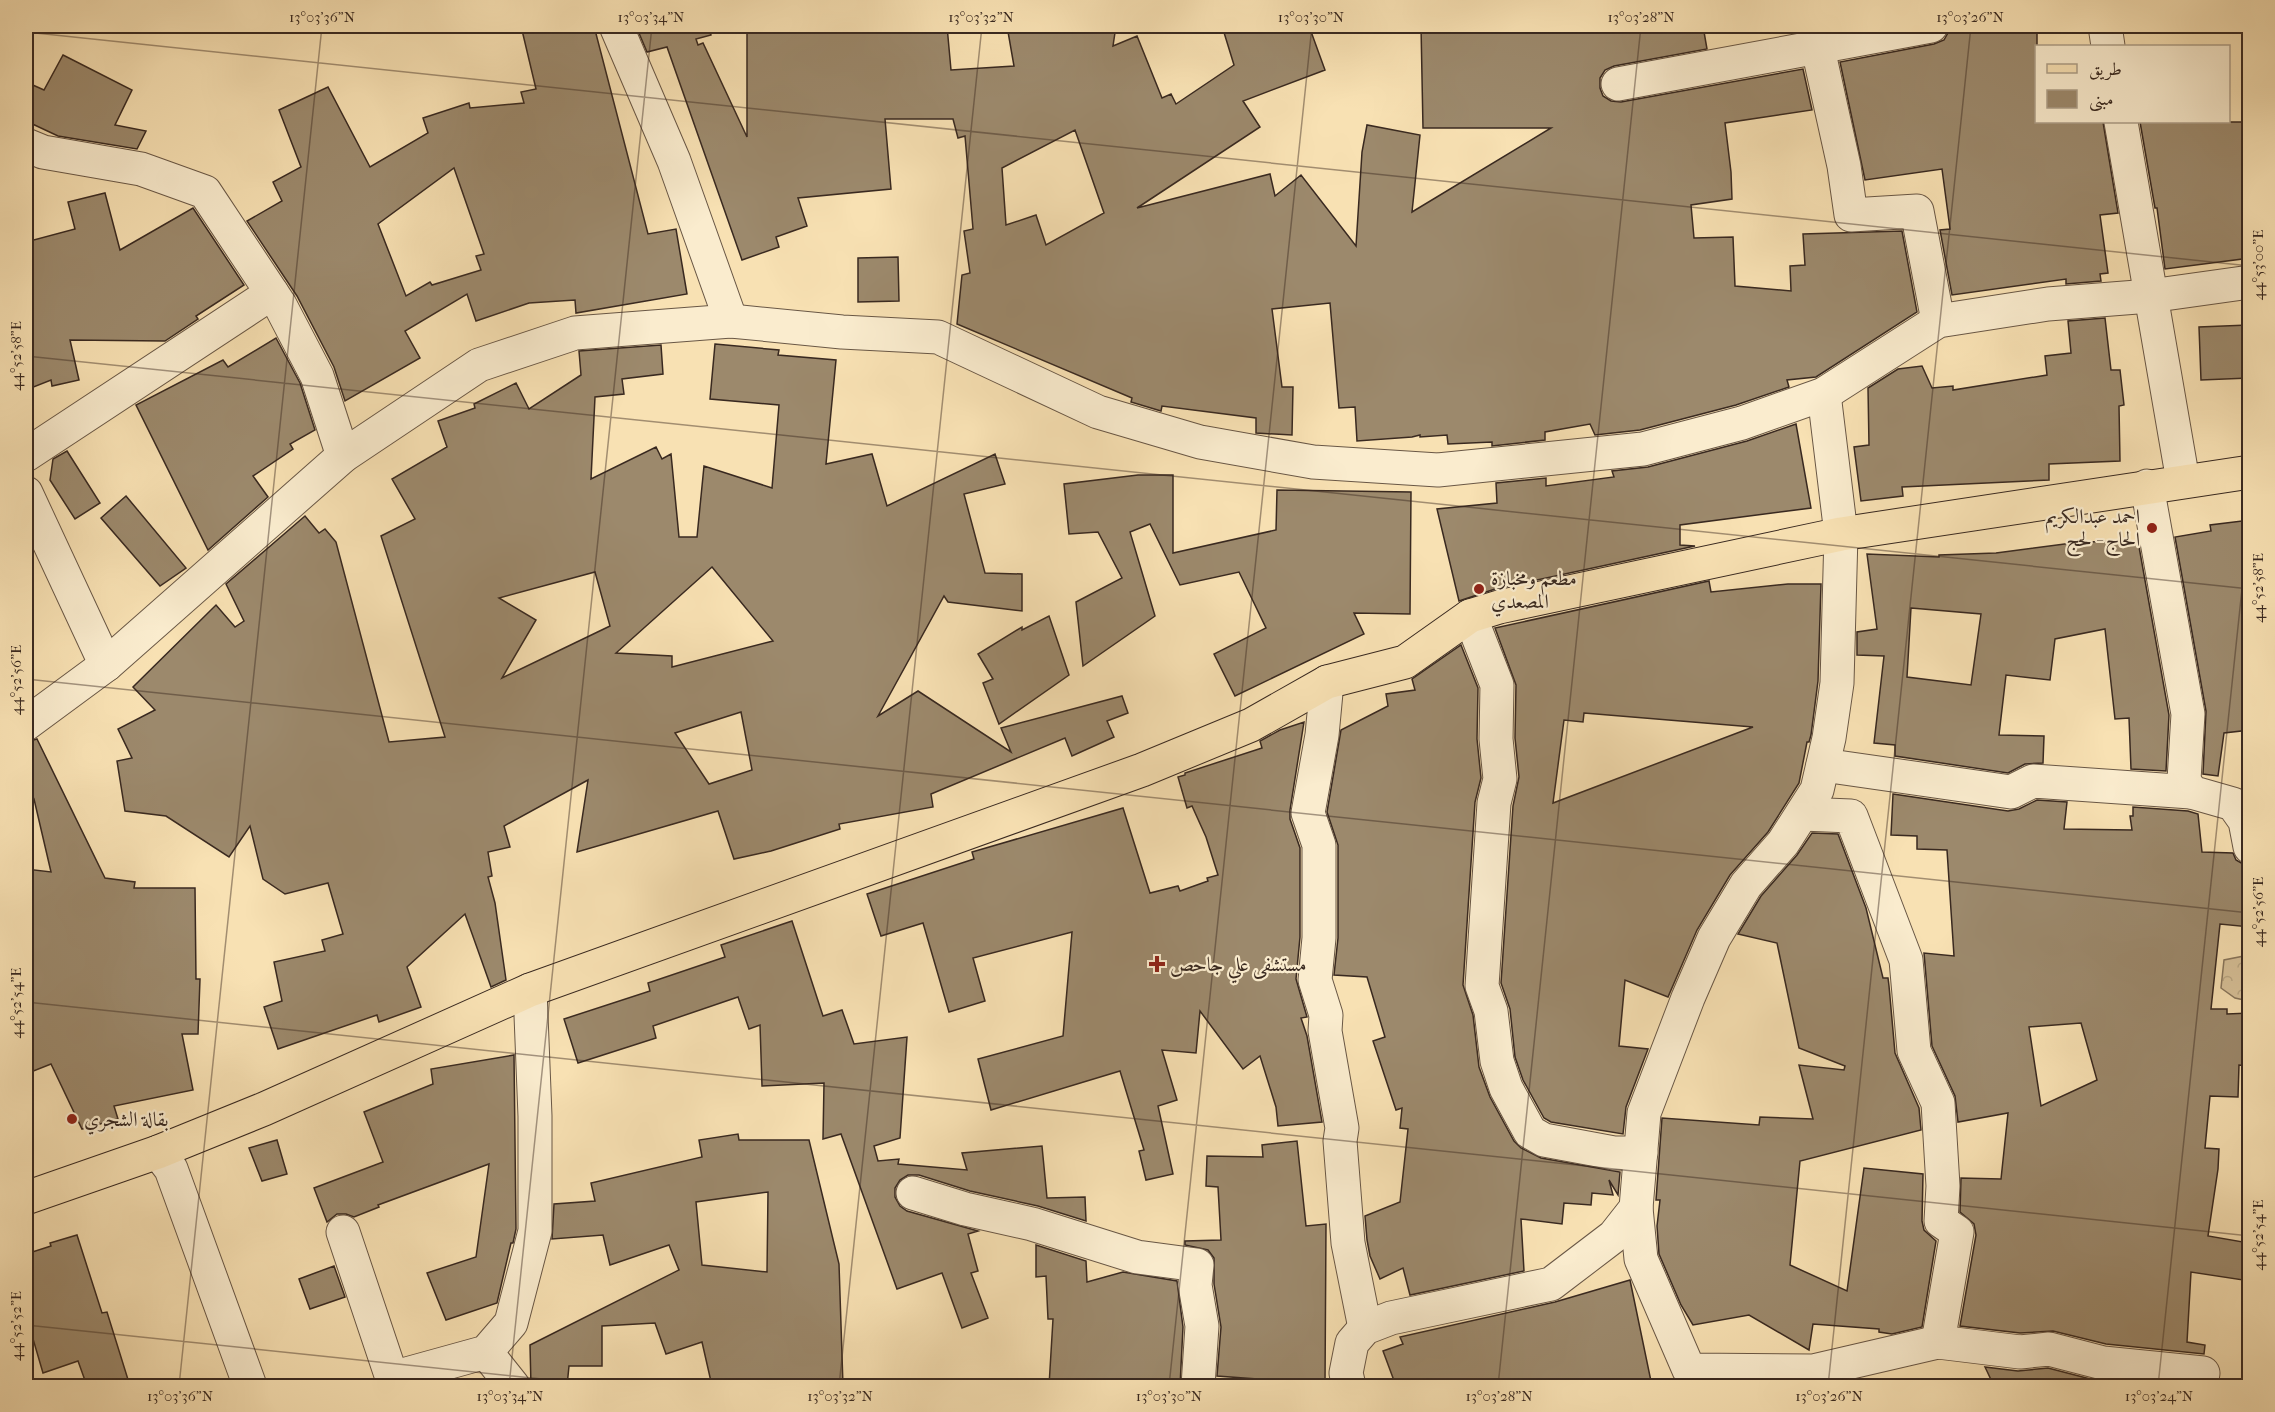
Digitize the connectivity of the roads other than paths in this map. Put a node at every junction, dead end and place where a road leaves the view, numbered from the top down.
1 (616, 26) edge
2 (1931, 26) edge
3 (2105, 26) edge
4 (1815, 36) edge
5 (2108, 45) edge
6 (1618, 84) dead end
7 (2121, 123) edge
8 (26, 145) edge
9 (2250, 282) edge
10 (272, 293) junction
11 (2151, 296) junction
12 (731, 321) junction
13 (1938, 321) junction
14 (1824, 394) junction
15 (26, 455) edge
16 (342, 456) junction
17 (2250, 472) edge
18 (2183, 481) junction
19 (2147, 486) junction
20 (26, 493) edge
21 (1841, 534) junction
22 (1470, 616) junction
23 (106, 665) junction
24 (1327, 682) junction
25 (26, 724) edge
26 (1823, 765) junction
27 (2191, 792) junction
28 (1802, 814) junction
29 (2250, 847) edge
30 (530, 990) junction
31 (158, 1152) junction
32 (1641, 1153) junction
33 (913, 1193) dead end
34 (26, 1198) edge
35 (1636, 1208) junction
36 (343, 1232) dead end
37 (1365, 1328) junction
38 (1938, 1342) junction
39 (486, 1352) junction
40 (1694, 1378) edge
41 (250, 1386) edge
42 (513, 1386) edge
43 (1197, 1386) edge
44 (1349, 1386) edge
45 (2201, 1386) edge

1 - 12 street
2 - 4 street
3 - 5 street
4 - 6 street
4 - 13 street
7 - 11 street
8 - 10 street
9 - 11 street
10 - 15 street
10 - 16 street
11 - 13 street
11 - 18 street
12 - 14 street
12 - 16 street
13 - 14 street
14 - 21 street
16 - 23 street
17 - 18 main road
18 - 19 main road
19 - 21 main road
19 - 27 street
20 - 23 street
21 - 22 main road
21 - 26 street
22 - 24 main road
22 - 32 street
23 - 25 street
24 - 30 main road
24 - 37 street
26 - 27 street
26 - 28 street
27 - 29 street
28 - 32 street
28 - 38 street
30 - 31 main road
30 - 39 street
31 - 34 main road
31 - 41 street
32 - 35 street
33 - 43 street
35 - 37 street
35 - 40 street
36 - 39 street
37 - 44 street
38 - 40 street
38 - 45 street
39 - 42 street

